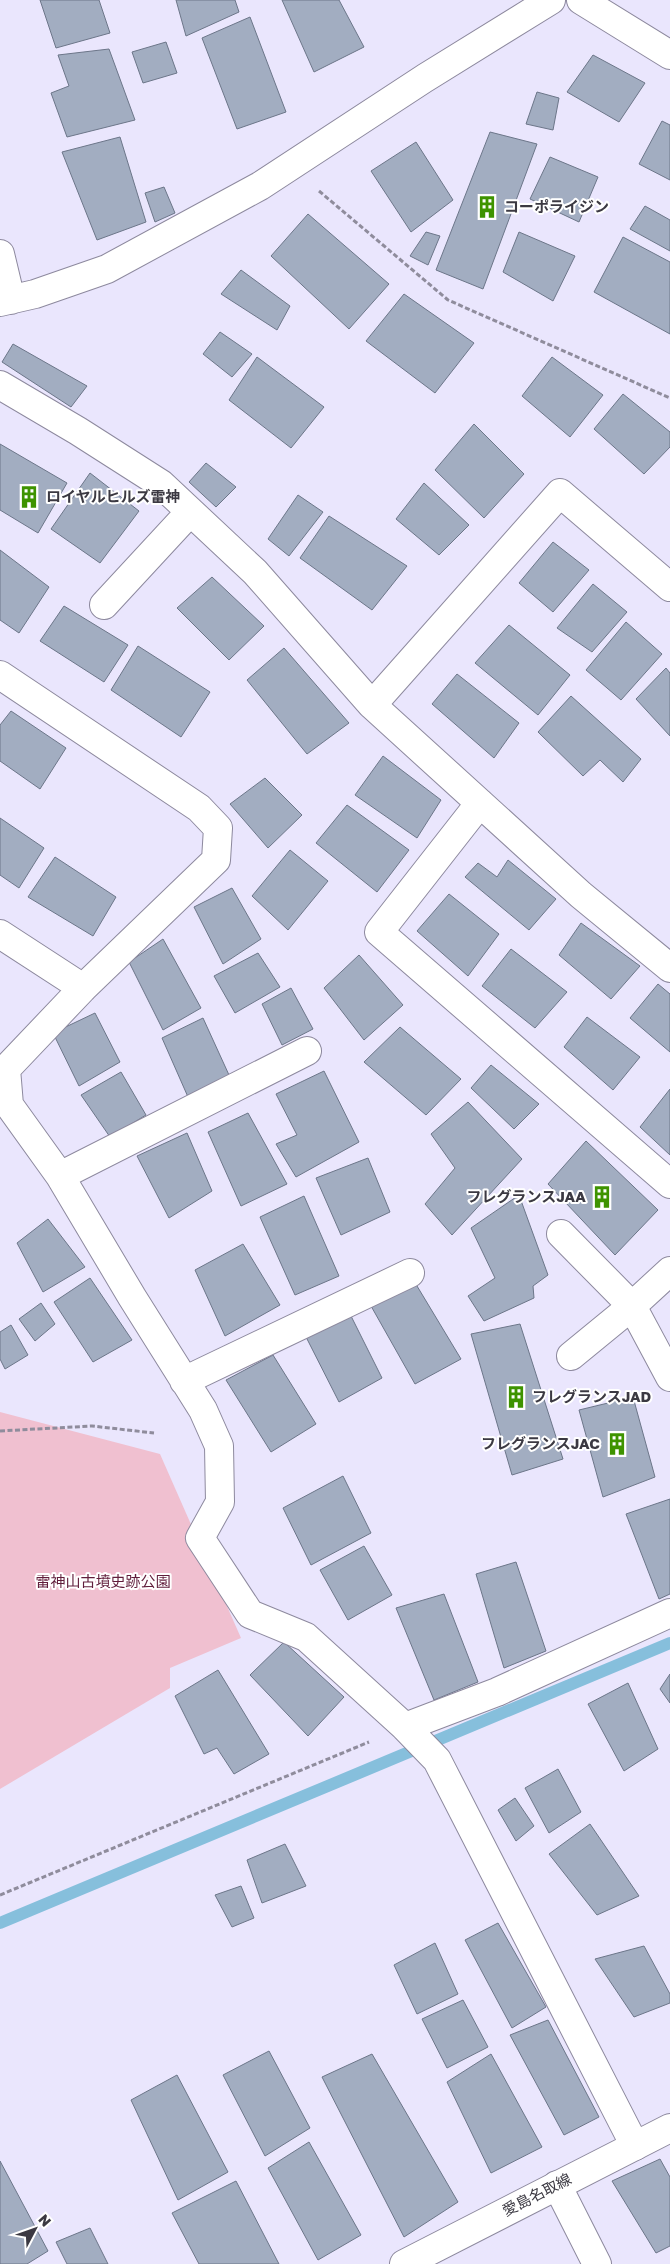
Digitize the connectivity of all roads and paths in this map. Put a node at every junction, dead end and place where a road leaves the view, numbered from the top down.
1 (551, 0) edge
2 (581, 0) edge
3 (670, 56) edge
4 (290, 167) junction
5 (0, 254) edge
6 (5, 301) edge
7 (0, 385) edge
8 (670, 398) edge
9 (190, 512) junction
10 (670, 587) edge
11 (104, 605) dead end
12 (0, 675) edge
13 (372, 705) junction
14 (480, 803) junction
15 (0, 934) edge
16 (670, 968) edge
17 (83, 988) junction
18 (306, 1051) dead end
19 (11, 1121) edge
20 (60, 1176) junction
21 (670, 1184) edge
22 (561, 1234) dead end
23 (670, 1270) edge
24 (410, 1273) dead end
25 (632, 1306) junction
26 (571, 1356) dead end
27 (670, 1377) edge
28 (184, 1381) junction
29 (0, 1431) edge
30 (154, 1433) dead end
31 (670, 1613) edge
32 (411, 1732) junction
33 (0, 1895) edge
34 (670, 2128) edge
35 (635, 2146) junction
36 (557, 2185) junction
37 (404, 2264) edge
38 (597, 2264) edge

1 - 4 street
2 - 3 street
4 - 6 street
4 - 8 path
5 - 6 street
7 - 9 street
9 - 11 street
9 - 13 street
10 - 13 street
12 - 17 street
13 - 14 street
14 - 16 street
14 - 21 street
15 - 17 street
17 - 19 street
18 - 20 street
19 - 20 street
20 - 28 street
22 - 25 street
23 - 25 street
24 - 28 street
25 - 26 street
25 - 27 street
28 - 32 street
29 - 30 path
31 - 32 street
32 - 33 path
32 - 35 street
34 - 35 street, 愛島名取線
35 - 36 street, 愛島名取線
36 - 37 street, 愛島名取線
36 - 38 street

